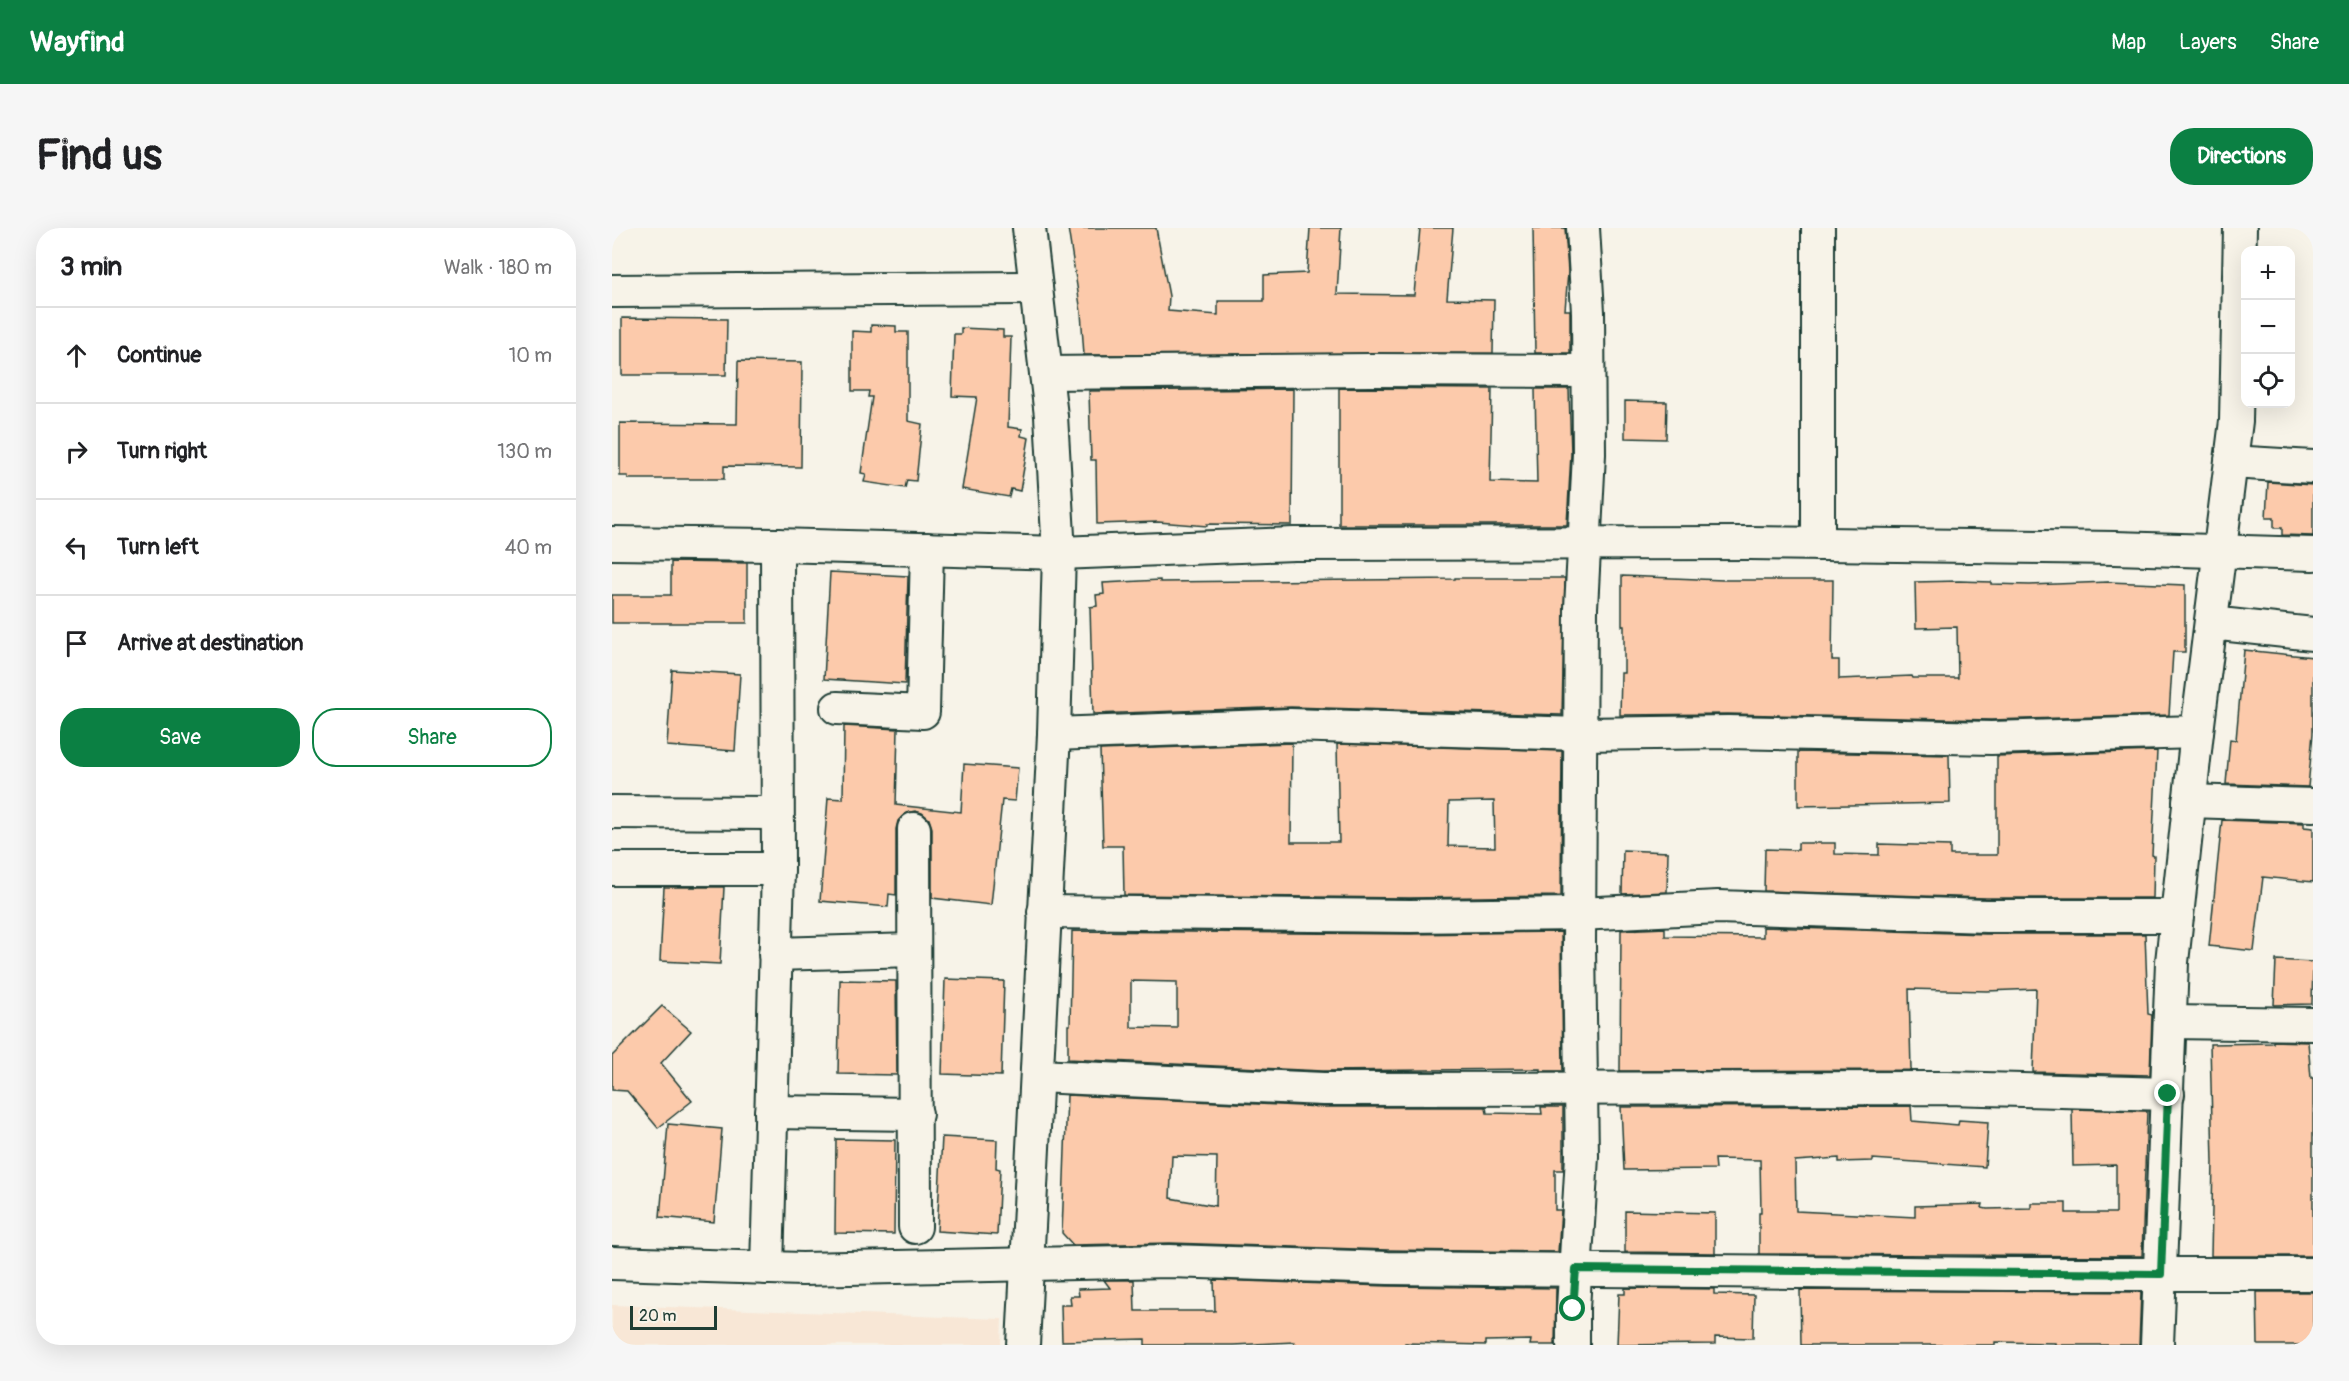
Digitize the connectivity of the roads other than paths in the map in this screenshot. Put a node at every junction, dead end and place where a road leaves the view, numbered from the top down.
1 (1029, 228) edge
2 (1583, 228) edge
3 (1818, 228) edge
4 (2240, 228) edge
5 (1036, 288) junction
6 (612, 291) edge
7 (1588, 371) junction
8 (1046, 373) junction
9 (2231, 462) junction
10 (2313, 467) edge
11 (612, 543) edge
12 (1583, 543) junction
13 (1818, 544) junction
14 (777, 545) junction
15 (927, 549) junction
16 (2221, 551) junction
17 (1059, 552) junction
18 (2313, 555) edge
19 (2211, 623) junction
20 (2313, 634) edge
21 (837, 708) dead end
22 (2198, 732) junction
23 (1054, 734) junction
24 (1580, 734) junction
25 (2189, 801) junction
26 (2313, 805) edge
27 (612, 812) edge
28 (777, 813) junction
29 (914, 829) dead end
30 (612, 868) edge
31 (778, 869) junction
32 (1044, 912) junction
33 (1579, 914) junction
34 (2177, 916) junction
35 (914, 950) junction
36 (776, 954) junction
37 (2170, 1022) junction
38 (2313, 1024) edge
39 (1037, 1076) junction
40 (1581, 1087) junction
41 (2168, 1094) junction
42 (771, 1112) junction
43 (916, 1114) junction
44 (915, 1227) dead end
45 (612, 1263) edge
46 (1029, 1264) junction
47 (767, 1268) junction
48 (1576, 1269) junction
49 (2161, 1274) junction
50 (2313, 1274) edge
51 (1023, 1345) edge
52 (1573, 1345) edge
53 (2157, 1345) edge

1 - 5 street
2 - 7 street
3 - 13 street
4 - 9 street
5 - 6 street
5 - 8 street
7 - 8 street
7 - 12 street
8 - 17 street
9 - 10 street
9 - 16 street
11 - 14 street
12 - 13 street
12 - 17 street
12 - 24 street
13 - 16 street
14 - 15 street
14 - 28 street
15 - 17 street
15 - 21 street
16 - 18 street
16 - 19 street
17 - 23 street
19 - 20 street
19 - 22 street
22 - 24 street
22 - 25 street
23 - 24 street
23 - 32 street
24 - 33 street
25 - 26 street
25 - 34 street
27 - 28 street
28 - 31 street
29 - 35 street
30 - 31 street
31 - 36 street
32 - 33 street
32 - 39 street
33 - 34 street
33 - 40 street
34 - 37 street
35 - 36 street
35 - 43 street
36 - 42 street
37 - 38 street
37 - 41 street
39 - 40 street
39 - 46 street
40 - 41 street
40 - 48 street
41 - 49 street
42 - 43 street
42 - 47 street
43 - 44 street
45 - 47 street
46 - 47 street
46 - 48 street
46 - 51 street
48 - 49 street
48 - 52 street
49 - 50 street
49 - 53 street

